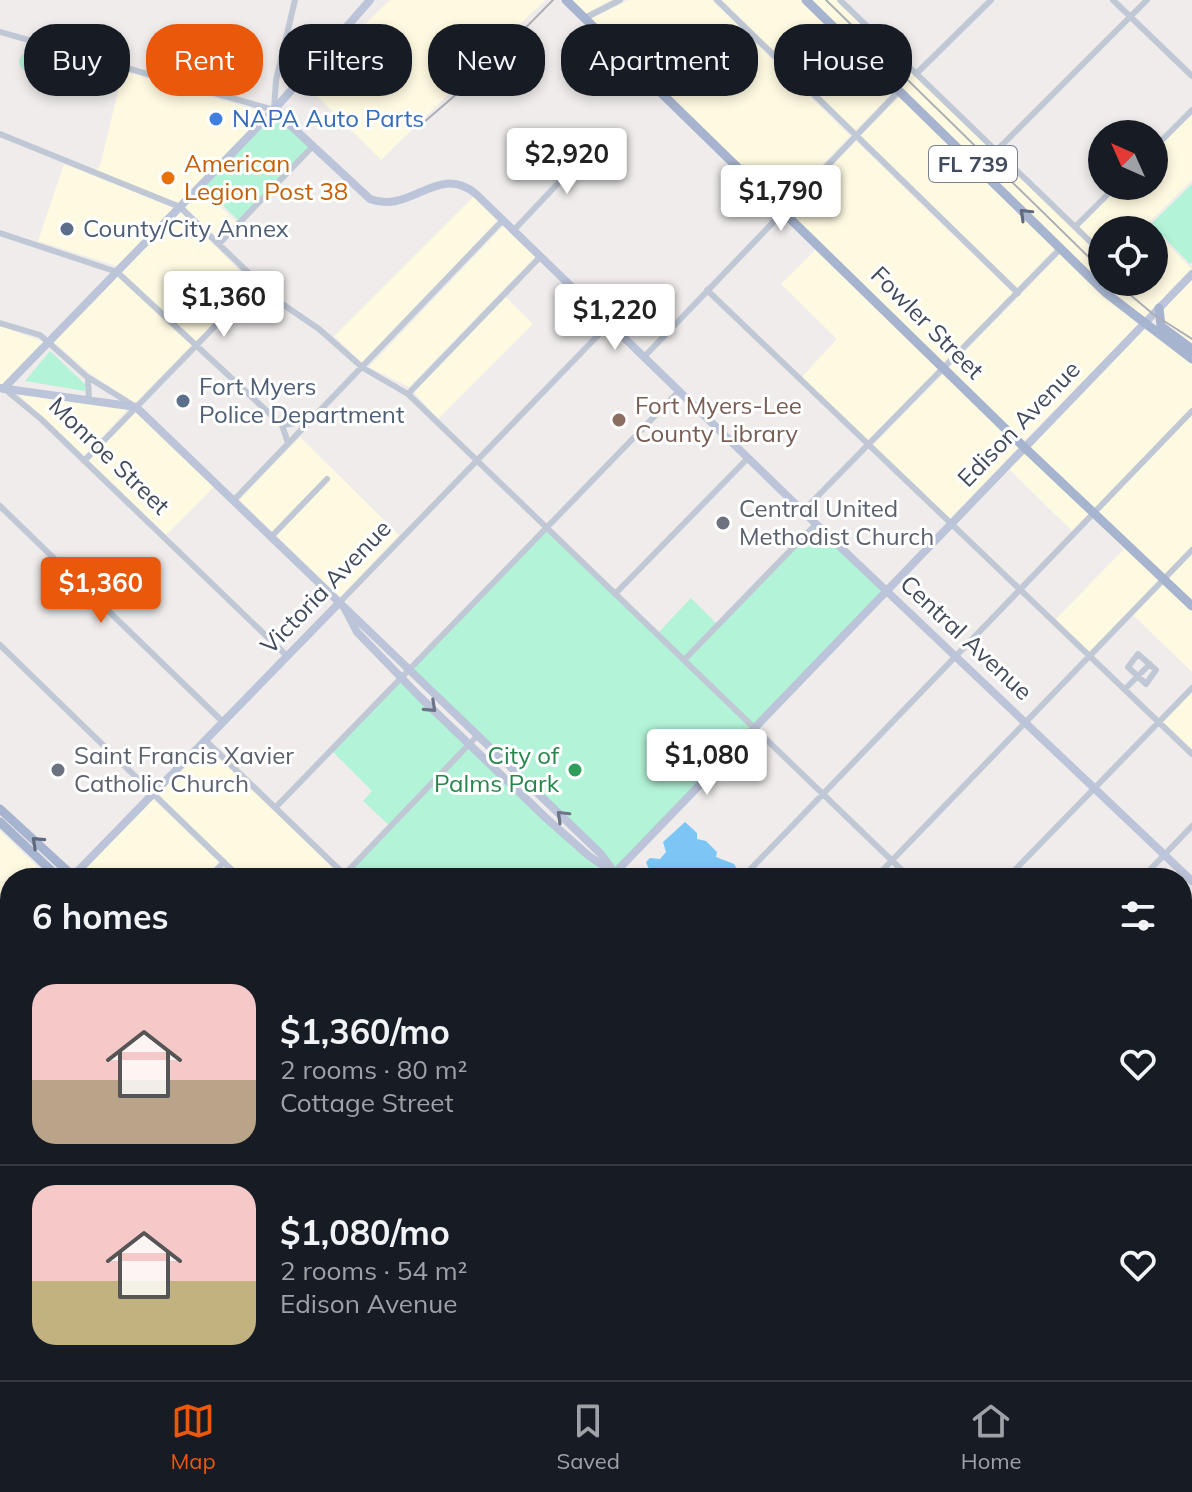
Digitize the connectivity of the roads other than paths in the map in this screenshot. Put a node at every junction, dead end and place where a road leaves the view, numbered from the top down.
1 (295, 0) edge
2 (370, 0) edge
3 (378, 0) edge
4 (566, 0) edge
5 (620, 0) edge
6 (717, 0) edge
7 (806, 0) edge
8 (840, 0) edge
9 (991, 0) edge
10 (1113, 0) edge
11 (1147, 0) edge
12 (1130, 17) junction
13 (585, 18) junction
14 (290, 24) edge
15 (351, 24) edge
16 (352, 24) edge
17 (831, 24) edge
18 (0, 32) edge
19 (916, 74) junction
20 (1192, 76) edge
21 (279, 78) edge
22 (287, 96) edge
23 (894, 96) edge
24 (904, 96) edge
25 (274, 110) junction
26 (1192, 110) edge
27 (0, 134) edge
28 (1168, 134) edge
29 (855, 136) junction
30 (597, 142) dead end
31 (312, 147) junction
32 (996, 151) junction
33 (1102, 200) edge
34 (180, 207) junction
35 (783, 211) junction
36 (503, 220) junction
37 (1075, 227) junction
38 (514, 230) junction
39 (0, 233) edge
40 (1088, 240) edge
41 (219, 244) junction
42 (1060, 249) junction
43 (540, 257) junction
44 (117, 272) junction
45 (1192, 274) edge
46 (257, 283) junction
47 (707, 290) junction
48 (1018, 293) junction
49 (1159, 308) junction
50 (0, 323) edge
51 (609, 324) junction
52 (1143, 325) junction
53 (49, 342) junction
54 (197, 345) junction
55 (1192, 349) edge
56 (644, 357) junction
57 (1192, 359) edge
58 (363, 368) junction
59 (944, 368) junction
60 (86, 376) junction
61 (1, 390) edge
62 (679, 391) junction
63 (408, 394) junction
64 (89, 401) junction
65 (136, 407) junction
66 (1192, 411) edge
67 (310, 421) junction
68 (282, 425) junction
69 (288, 444) junction
70 (868, 445) junction
71 (1024, 447) junction
72 (748, 458) junction
73 (477, 460) junction
74 (84, 461) junction
75 (327, 479) dead end
76 (234, 500) junction
77 (0, 506) edge
78 (804, 510) junction
79 (1094, 514) junction
80 (816, 524) junction
81 (950, 524) junction
82 (546, 528) junction
83 (272, 536) junction
84 (1192, 550) edge
85 (1164, 579) junction
86 (886, 590) junction
87 (1020, 591) junction
88 (615, 594) junction
89 (340, 602) junction
90 (1192, 606) edge
91 (0, 645) edge
92 (287, 656) junction
93 (956, 656) junction
94 (1089, 656) junction
95 (684, 660) junction
96 (1150, 664) junction
97 (409, 670) junction
98 (1137, 677) junction
99 (401, 678) junction
100 (1192, 688) edge
101 (1125, 689) junction
102 (223, 722) junction
103 (1026, 722) junction
104 (1159, 722) junction
105 (753, 727) junction
106 (478, 735) junction
107 (205, 740) junction
108 (470, 744) junction
109 (1192, 754) edge
110 (1094, 788) junction
111 (152, 794) junction
112 (823, 794) junction
113 (276, 807) junction
114 (0, 809) edge
115 (0, 822) edge
116 (1192, 826) edge
117 (1165, 855) junction
118 (892, 861) junction
119 (224, 862) junction
120 (48, 868) edge
121 (63, 868) edge
122 (82, 868) edge
123 (218, 868) edge
124 (230, 868) edge
125 (336, 868) edge
126 (353, 868) edge
127 (605, 868) edge
128 (611, 868) edge
129 (623, 868) edge
130 (752, 868) edge
131 (885, 868) edge
132 (899, 868) edge
133 (1017, 868) edge
134 (1152, 868) edge
135 (1178, 868) edge

1 - 14 street
2 - 15 street
3 - 16 street
4 - 13 main road, Fowler Street
5 - 13 street
6 - 29 street
7 - 17 main road, FL 739
8 - 19 street
9 - 19 street
10 - 12 street
11 - 12 street
12 - 20 street
12 - 32 street
13 - 35 main road, Fowler Street
18 - 25 street
19 - 32 street
21 - 25 street
22 - 25 street
23 - 29 street
42 -> 24 main road, FL 739
25 - 31 street, Central Avenue
25 - 34 street
26 - 28 street
27 - 34 street
29 - 35 street
29 - 48 street
30 - 38 street
31 - 36 street, Central Avenue
31 - 41 street
32 - 37 street
33 - 37 street
34 - 41 street
34 - 44 street
35 - 47 street
35 - 59 main road, Fowler Street
36 - 38 street, Central Avenue
36 - 58 street
37 - 40 street
38 - 43 street, Central Avenue
39 - 44 street
41 - 46 street
42 - 48 street
42 - 52 main road, FL 739
43 - 51 street, Central Avenue
43 - 63 street
44 - 53 street
44 - 54 street
45 - 49 street, Edison Avenue
46 - 54 street
46 - 58 street
47 - 56 street
47 - 70 street
48 - 59 street
49 - 52 street, Edison Avenue
49 - 55 main road
50 - 53 street
51 - 56 street, Central Avenue
51 - 73 street, Victoria Avenue
52 - 57 main road, FL 739
52 - 71 street, Edison Avenue
53 - 60 street
53 - 61 street
54 - 65 street
54 - 68 street
56 - 62 street, Central Avenue
58 - 63 street
58 - 67 street
59 - 70 street
59 - 71 main road, Fowler Street
60 - 64 street
60 - 65 street
61 - 64 street, Monroe Street
61 - 74 street, Monroe Street
62 - 72 street, Central Avenue
62 - 82 street
63 - 73 street
64 - 65 street, Monroe Street
65 - 74 street
65 - 76 street
66 - 79 street
67 - 68 street
67 - 69 street
68 - 69 street
69 - 76 street
70 - 78 street
70 - 81 street
71 - 79 main road, Fowler Street
71 - 81 street, Edison Avenue
72 - 78 street, Central Avenue
72 - 88 street
73 - 82 street
73 - 89 street, Victoria Avenue
74 - 92 street, Monroe Street
75 - 83 street
76 - 83 street
77 - 102 street
78 - 80 street, Central Avenue
79 - 85 main road, Fowler Street
79 - 87 street
80 - 86 street, Central Avenue
80 - 95 street
81 - 86 street, Edison Avenue
81 - 87 street
82 - 88 street
82 - 97 street
83 - 89 street
84 - 85 street
85 - 90 main road, Fowler Street
85 - 94 street
86 - 93 street, Central Avenue
86 - 105 street, Edison Avenue
87 - 93 street
87 - 94 street
88 - 95 street
89 - 92 street, Victoria Avenue
89 - 97 street
89 - 99 street
91 - 111 street
92 - 102 street, Victoria Avenue
93 - 103 street, Central Avenue
93 - 112 street
94 - 101 street
94 - 103 street
95 - 105 street
96 - 98 street
96 - 98 street
96 - 98 street
97 - 99 street
97 - 106 street
98 - 101 street
99 -> 108 street
99 - 113 street
100 - 104 street
101 - 104 street
102 - 107 street, Victoria Avenue
103 - 110 street, Central Avenue
103 - 118 street
104 - 109 street
104 - 110 street
105 - 112 street
105 - 129 street, Edison Avenue
106 - 108 street
128 -> 106 street
107 - 111 street, Victoria Avenue
107 - 113 street
108 - 126 street
108 - 127 street
110 - 117 street, Central Avenue
110 - 133 street
111 - 119 street
111 - 122 street, Victoria Avenue
112 - 118 street
112 - 130 street
113 - 125 street
121 -> 114 main road
115 - 120 main road
116 - 117 street
117 - 134 street
117 - 135 street, Central Avenue
118 - 131 street
118 - 132 street
119 - 123 street
119 - 124 street

